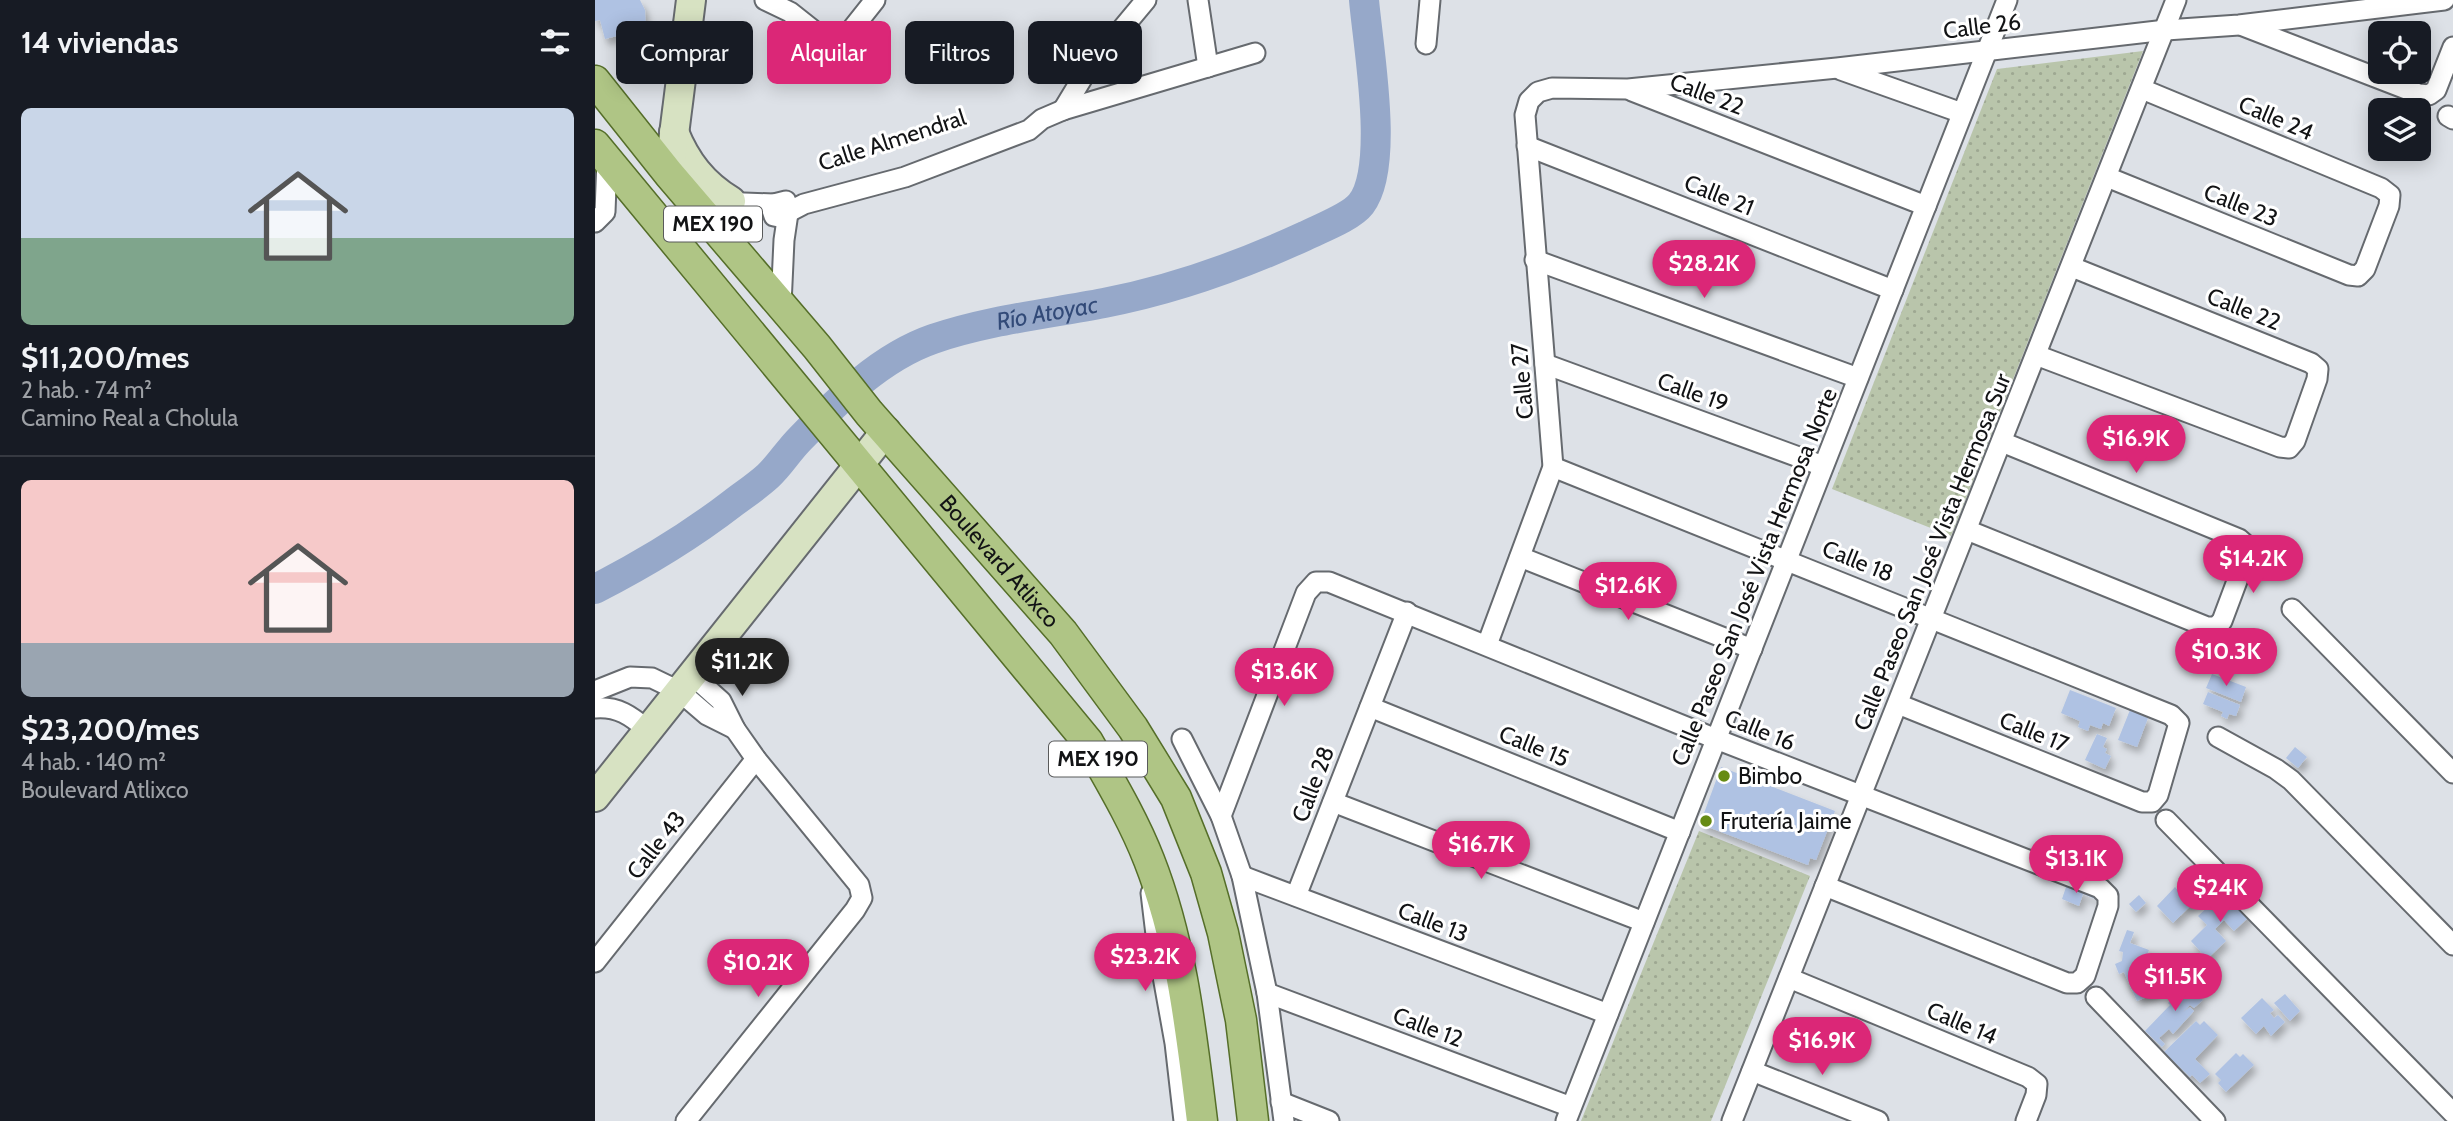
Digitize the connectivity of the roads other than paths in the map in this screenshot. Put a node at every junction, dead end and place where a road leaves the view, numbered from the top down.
1 (691, 0) edge
2 (765, 0) edge
3 (875, 0) edge
4 (1146, 0) edge
5 (1198, 0) edge
6 (1430, 0) edge
7 (2007, 0) edge
8 (2176, 0) edge
9 (2444, 0) edge
10 (802, 21) edge
11 (858, 21) edge
12 (2239, 25) junction
13 (2166, 30) junction
14 (1426, 44) dead end
15 (2453, 47) edge
16 (1987, 50) junction
17 (1255, 53) dead end
18 (1208, 67) junction
19 (1837, 68) junction
20 (595, 81) edge
21 (1628, 89) junction
22 (2142, 89) junction
23 (1529, 101) joint
24 (1063, 110) junction
25 (1962, 113) junction
26 (674, 132) junction
27 (1527, 146) junction
28 (601, 152) edge
29 (669, 174) junction
30 (2107, 177) junction
31 (731, 201) junction
32 (694, 203) junction
33 (1926, 206) junction
34 (781, 209) junction
35 (595, 222) edge
36 (1535, 260) junction
37 (2072, 267) junction
38 (2358, 276) joint
39 (1893, 290) junction
40 (781, 304) junction
41 (2036, 355) junction
42 (1545, 364) junction
43 (1858, 378) junction
44 (878, 422) junction
45 (2002, 442) junction
46 (858, 464) junction
47 (1823, 466) junction
48 (1553, 467) junction
49 (1967, 530) junction
50 (1520, 557) junction
51 (1787, 559) junction
52 (2292, 609) dead end
53 (1407, 612) junction
54 (1932, 618) junction
55 (1487, 645) junction
56 (1752, 649) junction
57 (685, 683) junction
58 (595, 691) edge
59 (1898, 704) junction
60 (1370, 707) junction
61 (595, 708) edge
62 (648, 730) junction
63 (2218, 737) dead end
64 (1182, 739) dead end
65 (1716, 739) junction
66 (756, 760) junction
67 (2453, 774) edge
68 (1861, 796) junction
69 (595, 797) edge
70 (1333, 802) junction
71 (2152, 803) joint
72 (1221, 816) junction
73 (2166, 820) dead end
74 (1680, 832) junction
75 (1149, 861) junction
76 (1242, 876) junction
77 (1825, 886) junction
78 (1296, 896) junction
79 (1644, 922) junction
80 (2453, 945) edge
81 (595, 962) edge
82 (1789, 978) junction
83 (1267, 993) junction
84 (2096, 997) dead end
85 (1608, 1014) junction
86 (1752, 1071) junction
87 (1282, 1111) edge
88 (2453, 1113) edge
89 (1569, 1114) edge
90 (1256, 1117) edge
91 (686, 1121) edge
92 (1184, 1121) edge
93 (1202, 1121) edge
94 (1329, 1121) edge
95 (1732, 1121) edge
96 (1878, 1121) edge
97 (2027, 1121) edge
98 (2215, 1121) edge

1 - 26 main road
2 - 10 street
3 - 11 street
4 - 24 street
5 - 18 street
6 - 14 street
7 - 16 street, Calle Paseo San José Vista Hermosa Norte
8 - 13 street, Calle Paseo San José Vista Hermosa Sur
9 - 12 street, Calle 26
12 - 13 street, Calle 26
12 - 15 street
13 - 16 street, Calle 26
13 - 22 street, Calle Paseo San José Vista Hermosa Sur
16 - 19 street, Calle 26
16 - 25 street, Calle Paseo San José Vista Hermosa Norte
17 - 18 street, Calle Almendral
18 - 24 street, Calle Almendral
19 - 21 street, Calle 26
19 - 25 street
20 - 29 main road, Boulevard Atlixco / MEX 190
21 - 23 street, Calle 26
21 - 33 street, Calle 22
22 - 30 street, Calle Paseo San José Vista Hermosa Sur
22 - 38 street, Calle 24
23 - 27 street, Calle 27
24 - 34 street, Calle Almendral
25 - 33 street, Calle Paseo San José Vista Hermosa Norte
26 - 29 main road
26 - 31 main road
27 - 36 street, Calle 27
27 - 39 street, Calle 21
28 - 35 street
28 - 46 main road, Boulevard Atlixco / MEX 190
29 - 32 main road, Boulevard Atlixco / MEX 190
30 - 37 street, Calle Paseo San José Vista Hermosa Sur
30 - 38 street, Calle 23
31 - 32 street, Calle Almendral
31 - 34 street, Calle Almendral
32 - 40 main road, Boulevard Atlixco / MEX 190
33 - 39 street, Calle Paseo San José Vista Hermosa Norte
34 - 40 street
36 - 42 street, Calle 27
36 - 43 street
37 - 41 street, Calle Paseo San José Vista Hermosa Sur
37 - 41 street, Calle 22
39 - 43 street, Calle Paseo San José Vista Hermosa Norte
40 - 44 main road, Boulevard Atlixco / MEX 190
41 - 45 street, Calle Paseo San José Vista Hermosa Sur
42 - 47 street, Calle 19
42 - 48 street, Calle 27
43 - 47 street, Calle Paseo San José Vista Hermosa Norte
44 - 46 main road
44 - 90 main road, Boulevard Atlixco / MEX 190
45 - 49 street, Calle Paseo San José Vista Hermosa Sur
45 - 49 street
46 - 57 main road
46 - 75 main road, Boulevard Atlixco / MEX 190
47 - 51 street, Calle Paseo San José Vista Hermosa Norte
48 - 50 street, Calle 27
48 - 51 street, Calle 18
49 - 54 street, Calle Paseo San José Vista Hermosa Sur
50 - 55 street, Calle 27
50 - 56 street
51 - 54 street, Calle 18
51 - 56 street, Calle Paseo San José Vista Hermosa Norte
52 - 67 street
53 - 55 street, Calle 16
53 - 60 street, Calle 28
53 - 72 street, Calle 16
54 - 59 street, Calle Paseo San José Vista Hermosa Sur
54 - 71 street, Calle 18
55 - 65 street, Calle 16
56 - 65 street, Calle Paseo San José Vista Hermosa Norte
57 - 58 street
57 - 62 main road
57 - 66 street
59 - 68 street, Calle Paseo San José Vista Hermosa Sur
59 - 71 street, Calle 17
60 - 70 street, Calle 28
60 - 74 street, Calle 15
61 - 62 street
62 - 69 main road
63 - 80 street
64 - 72 street
65 - 68 street, Calle 16
65 - 74 street, Calle Paseo San José Vista Hermosa Norte
66 - 81 street, Calle 43
66 - 91 street
68 - 77 street, Calle Paseo San José Vista Hermosa Sur
68 - 77 street, Calle 16
70 - 78 street, Calle 28
70 - 79 street
72 - 76 street
73 - 88 street
74 - 79 street, Calle Paseo San José Vista Hermosa Norte
75 - 92 street
75 - 93 main road, Boulevard Atlixco / MEX 190
76 - 78 street, Calle 13
76 - 83 street
77 - 82 street, Calle Paseo San José Vista Hermosa Sur
78 - 85 street, Calle 13
79 - 85 street, Calle Paseo San José Vista Hermosa Norte
82 - 86 street, Calle Paseo San José Vista Hermosa Sur
82 - 97 street, Calle 14
83 - 87 street
83 - 89 street, Calle 12
84 - 98 street
85 - 89 street, Calle Paseo San José Vista Hermosa Norte
86 - 95 street, Calle Paseo San José Vista Hermosa Sur
86 - 96 street
87 - 94 street

